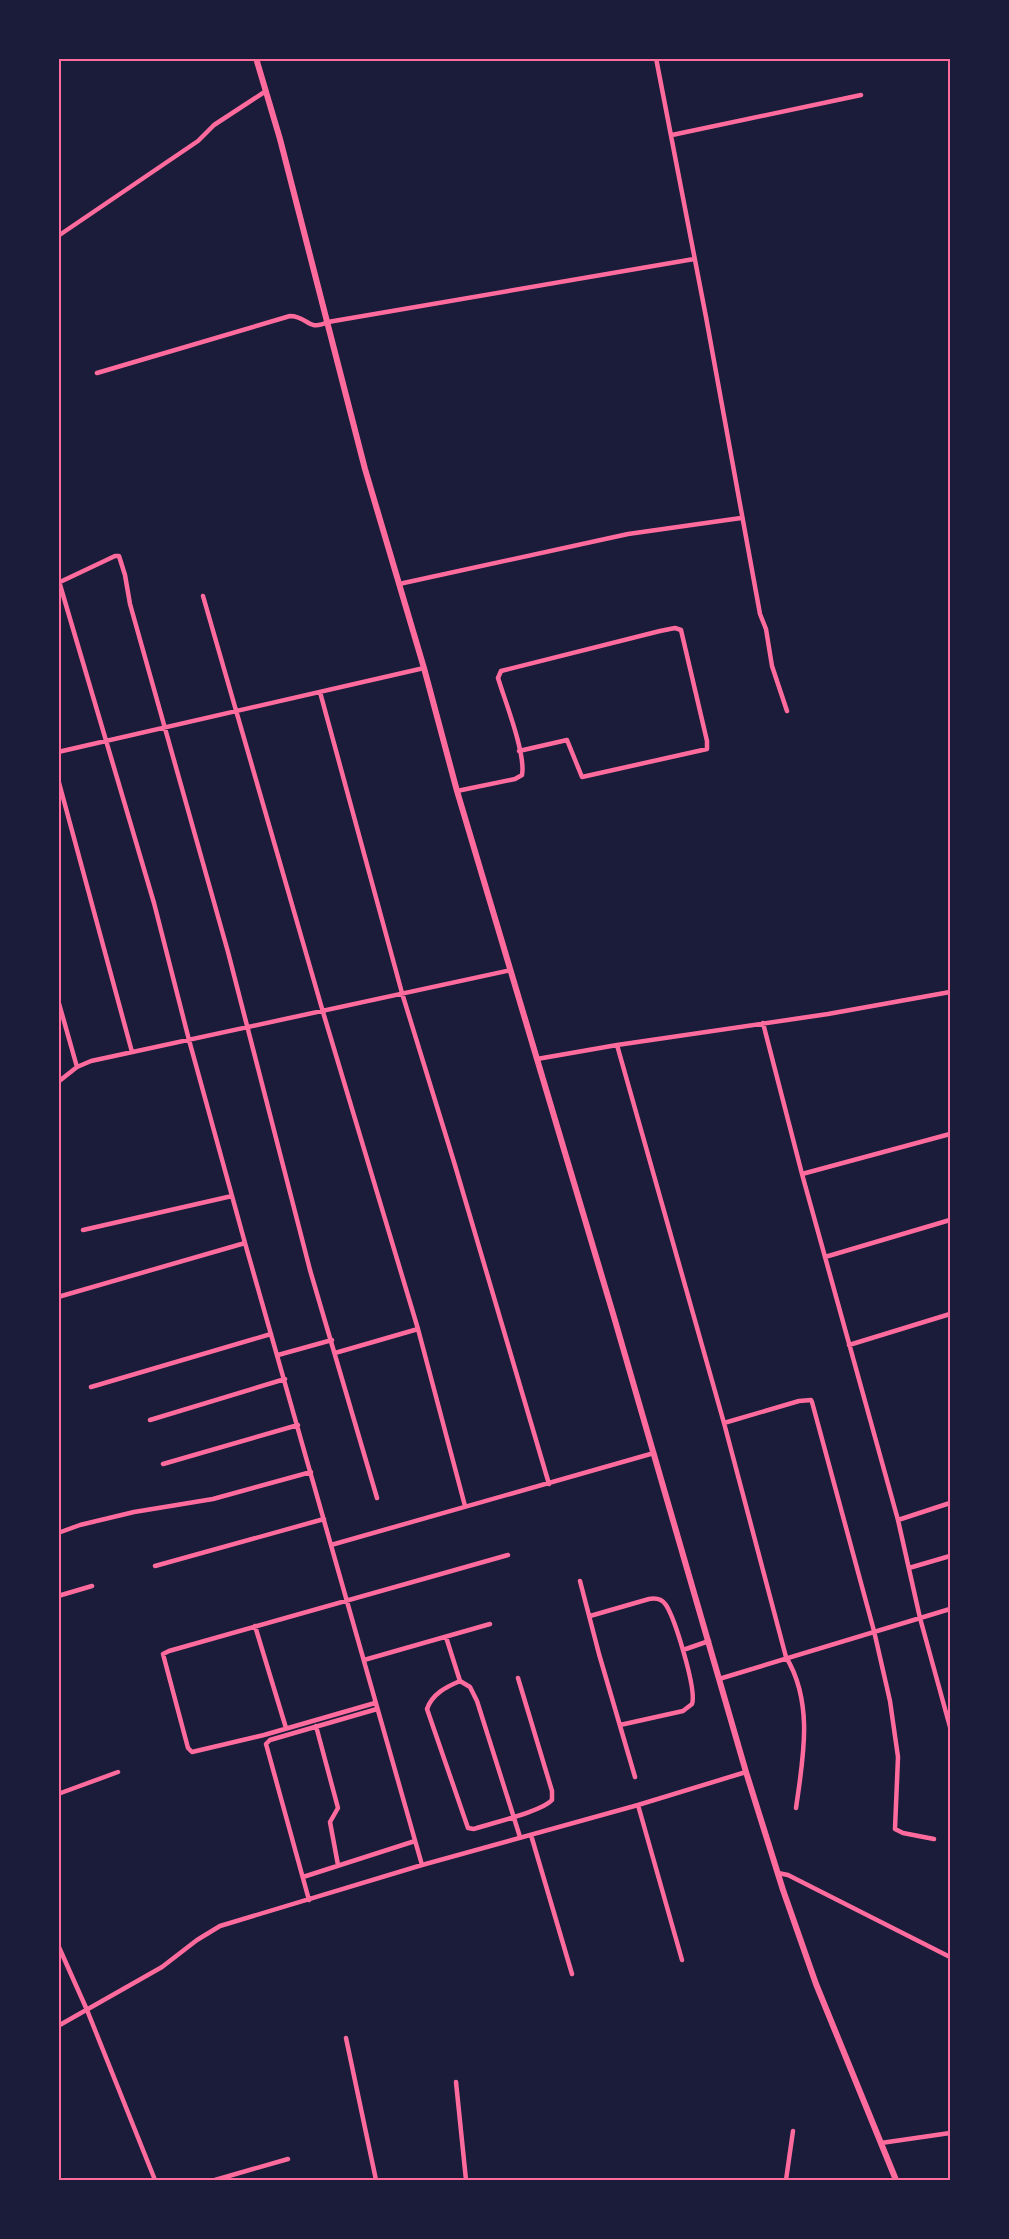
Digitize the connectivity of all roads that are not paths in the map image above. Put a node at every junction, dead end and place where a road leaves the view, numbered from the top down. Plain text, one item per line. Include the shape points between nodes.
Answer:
1 (256, 58) edge
2 (656, 58) edge
3 (266, 92) junction
4 (861, 95) dead end
5 (672, 135) junction
6 (58, 236) edge
7 (694, 260) junction
8 (328, 322) junction
9 (97, 373) dead end
10 (741, 518) junction
11 (59, 580) edge
12 (399, 584) junction
13 (202, 596) dead end
14 (424, 668) junction
15 (320, 692) junction
16 (237, 711) junction
17 (787, 711) dead end
18 (165, 728) junction
19 (106, 740) junction
20 (519, 751) junction
21 (58, 752) edge
22 (58, 779) edge
23 (457, 791) junction
24 (511, 970) junction
25 (951, 992) edge
26 (402, 993) junction
27 (58, 1000) edge
28 (323, 1012) junction
29 (763, 1023) junction
30 (248, 1028) junction
31 (189, 1040) junction
32 (617, 1045) junction
33 (132, 1052) junction
34 (537, 1059) junction
35 (77, 1067) junction
36 (58, 1082) edge
37 (951, 1134) edge
38 (802, 1174) junction
39 (232, 1196) junction
40 (951, 1220) edge
41 (83, 1230) dead end
42 (245, 1243) junction
43 (825, 1257) junction
44 (58, 1297) edge
45 (951, 1314) edge
46 (418, 1329) junction
47 (271, 1334) junction
48 (332, 1340) junction
49 (849, 1345) junction
50 (335, 1353) junction
51 (278, 1355) junction
52 (285, 1379) junction
53 (91, 1387) dead end
54 (150, 1420) dead end
55 (724, 1423) junction
56 (298, 1425) junction
57 (654, 1453) junction
58 (163, 1464) dead end
59 (311, 1472) junction
60 (549, 1484) junction
61 (377, 1498) dead end
62 (951, 1503) edge
63 (465, 1506) junction
64 (324, 1519) junction
65 (898, 1520) junction
66 (58, 1533) edge
67 (331, 1545) junction
68 (508, 1555) dead end
69 (951, 1556) edge
70 (156, 1566) dead end
71 (909, 1568) junction
72 (580, 1581) dead end
73 (92, 1586) dead end
74 (58, 1596) edge
75 (347, 1602) junction
76 (951, 1610) edge
77 (590, 1616) junction
78 (920, 1618) junction
79 (490, 1624) dead end
80 (255, 1626) junction
81 (874, 1631) junction
82 (446, 1637) junction
83 (708, 1641) junction
84 (683, 1650) junction
85 (786, 1657) junction
86 (364, 1660) junction
87 (518, 1678) dead end
88 (719, 1679) junction
89 (460, 1681) junction
90 (375, 1703) junction
91 (377, 1709) junction
92 (620, 1725) junction
93 (316, 1726) junction
94 (951, 1727) edge
95 (286, 1728) junction
96 (118, 1772) dead end
97 (746, 1772) junction
98 (635, 1777) dead end
99 (58, 1794) edge
100 (638, 1805) junction
101 (796, 1808) dead end
102 (514, 1816) junction
103 (531, 1835) junction
104 (520, 1837) junction
105 (934, 1839) dead end
106 (415, 1841) junction
107 (338, 1865) junction
108 (422, 1865) junction
109 (777, 1873) junction
110 (304, 1879) junction
111 (309, 1898) junction
112 (58, 1945) edge
113 (951, 1957) edge
114 (682, 1960) dead end
115 (572, 1974) dead end
116 (87, 2010) junction
117 (58, 2026) edge
118 (346, 2038) dead end
119 (456, 2082) dead end
120 (793, 2131) dead end
121 (951, 2133) edge
122 (881, 2143) junction
123 (288, 2159) dead end
124 (155, 2181) edge
125 (215, 2181) edge
126 (376, 2181) edge
127 (466, 2181) edge
128 (786, 2181) edge
129 (896, 2181) edge

1 - 3 street
2 - 5 street
3 - 6 street
3 - 8 street
4 - 5 street
5 - 7 street
7 - 8 street
7 - 10 street
8 - 9 street via 312,326 290,316
8 - 12 street
10 - 12 street via 628,534
10 - 17 street via 772,666
11 - 18 street via 119,556
11 - 19 street
12 - 14 street
13 - 16 street
14 - 15 street
14 - 23 street
15 - 16 street
15 - 26 street
16 - 18 street
16 - 28 street
18 - 19 street
18 - 30 street
19 - 21 street
19 - 31 street
20 - 20 street via 498,678 501,671 660,631 681,630 707,749 582,777 567,740
20 - 23 street via 521,776
22 - 33 street
23 - 24 street
24 - 26 street
24 - 34 street
25 - 29 street
26 - 28 street
26 - 60 street
27 - 35 street
28 - 30 street
28 - 46 street
29 - 32 street
29 - 38 street
30 - 31 street
30 - 48 street via 289,1194
31 - 33 street
31 - 39 street
32 - 34 street
32 - 55 street
33 - 35 street
34 - 57 street
35 - 36 street
37 - 38 street
38 - 43 street
39 - 41 street
39 - 42 street
40 - 43 street
42 - 44 street
42 - 47 street
43 - 49 street
45 - 49 street
46 - 50 street
46 - 63 street
47 - 51 street
47 - 53 street
48 - 50 street
48 - 51 street
49 - 65 street
50 - 61 street
51 - 52 street
52 - 54 street
52 - 56 street
55 - 81 street via 811,1400
55 - 85 street
56 - 58 street
56 - 59 street
57 - 60 street
57 - 83 street
59 - 64 street
59 - 66 street via 213,1499 134,1512
60 - 63 street
62 - 65 street
63 - 67 street
64 - 67 street
64 - 70 street
65 - 71 street
67 - 75 street
68 - 75 street
69 - 71 street
71 - 78 street
72 - 77 street
73 - 74 street
75 - 80 street
75 - 86 street
76 - 78 street
77 - 84 street via 649,1599 659,1600 666,1605
77 - 92 street
78 - 81 street
78 - 94 street
79 - 82 street
80 - 95 street
80 - 95 street via 164,1653 189,1748 195,1752
81 - 85 street
81 - 105 street via 898,1757 895,1828
82 - 86 street
82 - 89 street
83 - 84 street
83 - 88 street
84 - 92 street via 692,1704 683,1711
85 - 88 street
85 - 101 street via 797,1680 805,1732
86 - 90 street
87 - 102 street via 552,1797 547,1805
88 - 97 street
89 - 102 street via 470,1688 477,1701
89 - 102 street via 436,1694 427,1709 465,1823 471,1829
90 - 91 street
90 - 95 street
91 - 93 street
91 - 106 street
92 - 98 street
93 - 107 street via 338,1808 330,1822
93 - 110 street via 266,1744
96 - 99 street
97 - 100 street
97 - 109 street
100 - 103 street
100 - 114 street
102 - 104 street
103 - 104 street
103 - 115 street
104 - 108 street
106 - 107 street
106 - 108 street
107 - 110 street
108 - 111 street
109 - 113 street
109 - 122 street via 816,1984
110 - 111 street
111 - 116 street via 210,1930 162,1967
112 - 116 street
116 - 117 street
116 - 124 street
118 - 126 street
119 - 127 street
120 - 128 street
121 - 122 street
122 - 129 street
123 - 125 street

